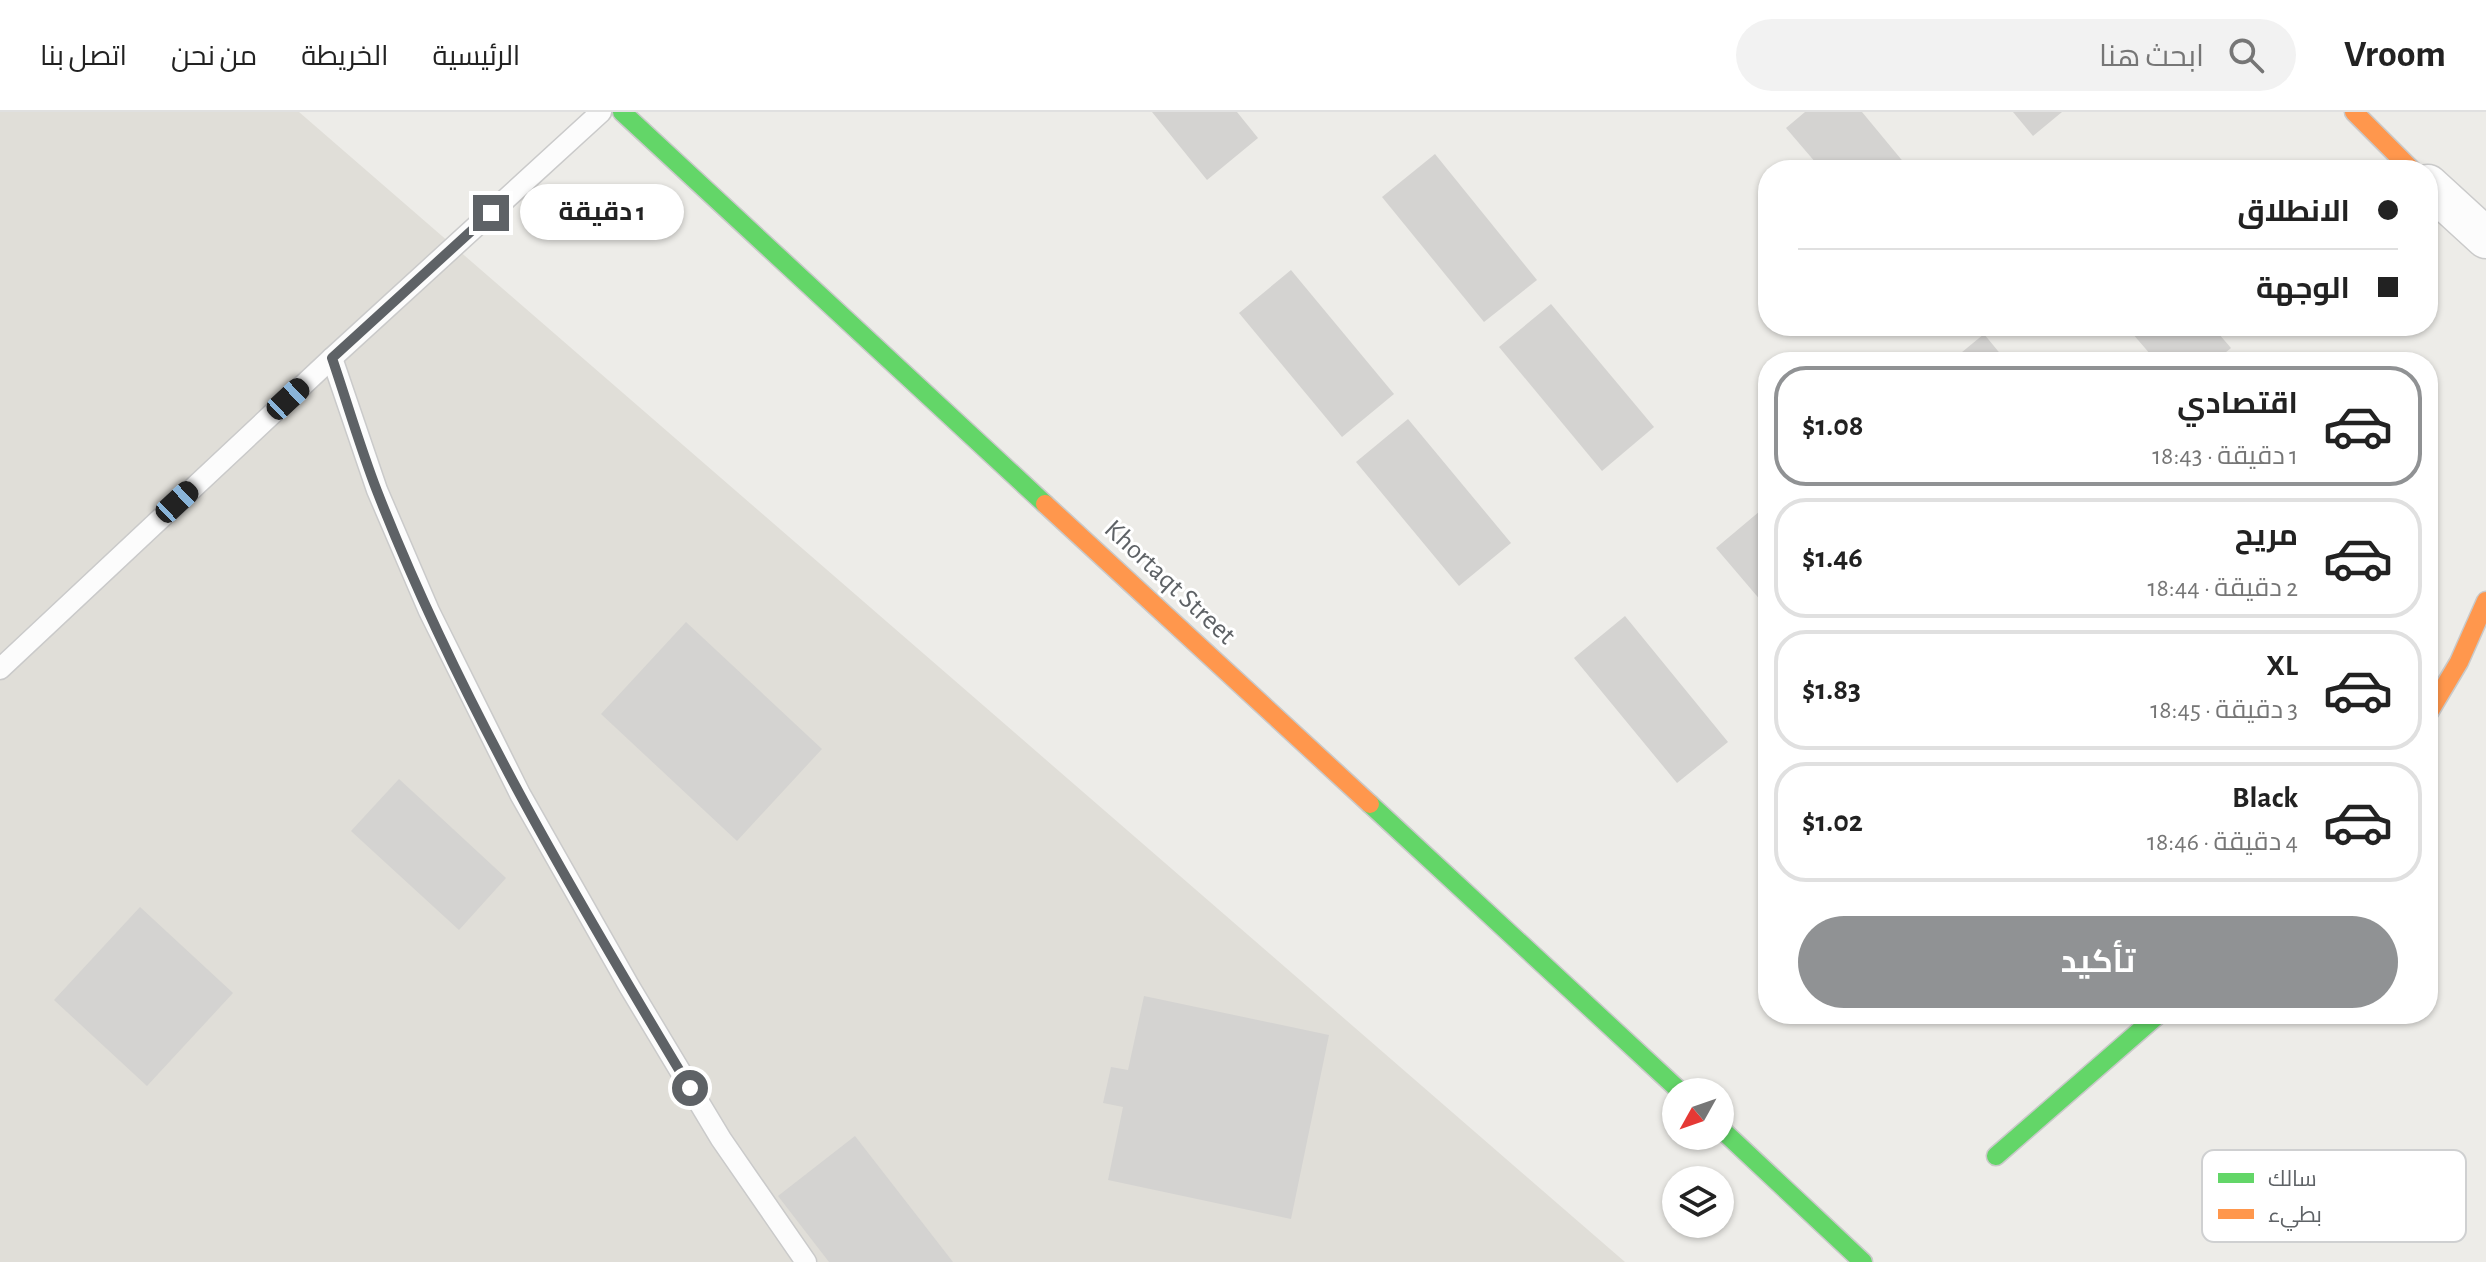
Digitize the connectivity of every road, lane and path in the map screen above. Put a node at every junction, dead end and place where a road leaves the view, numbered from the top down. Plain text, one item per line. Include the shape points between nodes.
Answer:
1 (601, 112) edge
2 (622, 112) edge
3 (2354, 112) edge
4 (2402, 160) edge
5 (2438, 194) edge
6 (2486, 238) edge
7 (332, 358) junction
8 (2486, 601) edge
9 (0, 669) edge
10 (2438, 697) edge
11 (2148, 1024) edge
12 (1666, 1078) edge
13 (1734, 1141) edge
14 (1996, 1156) dead end
15 (806, 1262) edge
16 (1863, 1262) edge

1 - 7 lane
2 - 12 street, Khortaqt Street
3 - 4 street
5 - 6 street
7 - 9 lane
7 - 15 lane via 377,490 417,584 520,794 721,1139
8 - 10 street
11 - 14 street
13 - 16 street

